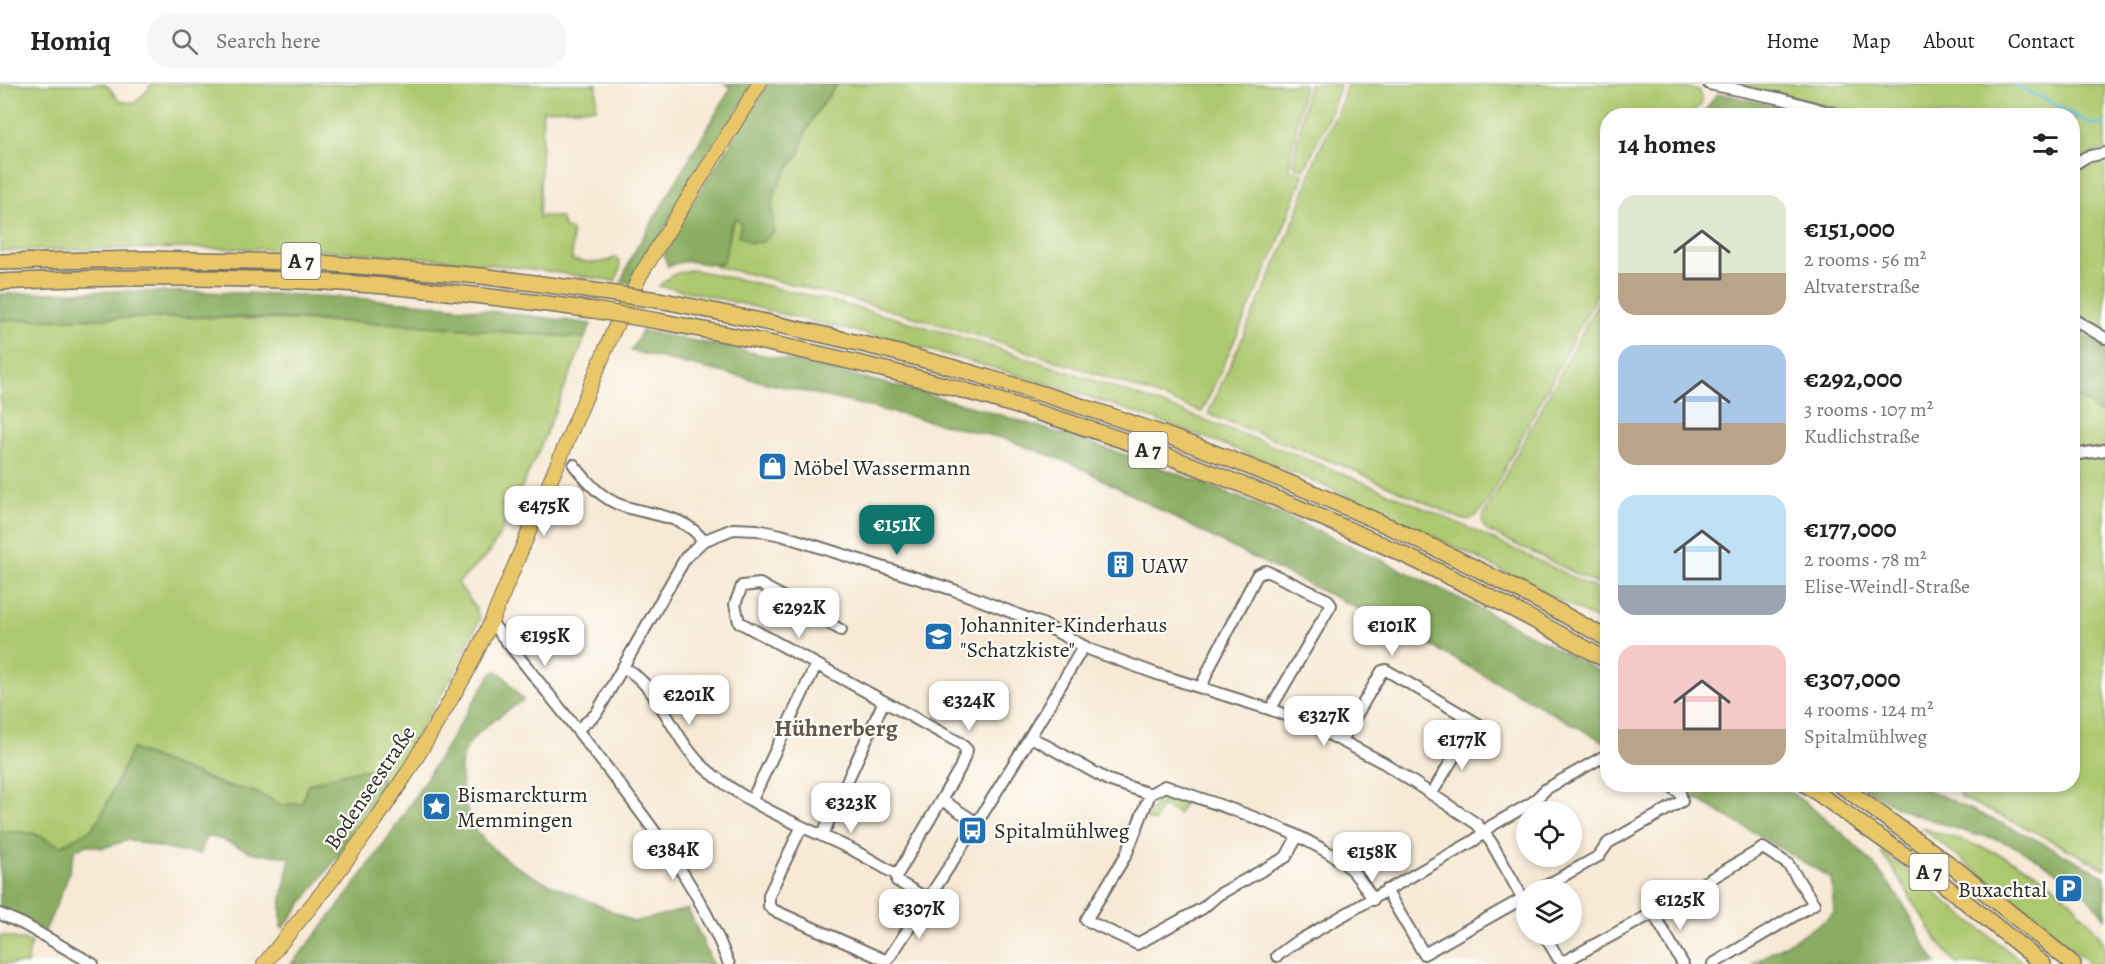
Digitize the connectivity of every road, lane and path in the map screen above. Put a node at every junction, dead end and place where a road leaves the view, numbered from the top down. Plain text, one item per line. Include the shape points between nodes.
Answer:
1 (759, 84) edge
2 (1709, 84) edge
3 (1814, 108) edge
4 (2105, 153) edge
5 (2080, 161) edge
6 (0, 262) edge
7 (0, 282) edge
8 (2080, 323) edge
9 (2105, 338) edge
10 (2105, 450) edge
11 (2080, 454) edge
12 (574, 465) dead end
13 (703, 541) junction
14 (491, 622) junction
15 (841, 630) dead end
16 (1600, 635) edge
17 (1083, 647) junction
18 (1600, 657) edge
19 (816, 665) junction
20 (622, 668) junction
21 (1201, 687) junction
22 (884, 701) junction
23 (1272, 710) junction
24 (1474, 722) junction
25 (1485, 728) dead end
26 (577, 730) junction
27 (1031, 737) junction
28 (1342, 740) junction
29 (1600, 759) edge
30 (1679, 792) edge
31 (1816, 792) edge
32 (1850, 792) edge
33 (1432, 793) junction
34 (1150, 794) junction
35 (752, 800) junction
36 (942, 800) junction
37 (977, 824) junction
38 (801, 828) junction
39 (1485, 832) junction
40 (822, 836) junction
41 (1297, 837) junction
42 (897, 874) junction
43 (1558, 879) edge
44 (1516, 883) edge
45 (1386, 890) junction
46 (928, 899) junction
47 (1373, 900) junction
48 (1516, 905) edge
49 (1653, 913) junction
50 (0, 914) edge
51 (1550, 945) edge
52 (1277, 956) dead end
53 (886, 963) edge
54 (93, 964) edge
55 (264, 964) edge
56 (729, 964) edge
57 (1683, 964) edge
58 (1713, 964) edge
59 (2043, 964) edge
60 (2073, 964) edge

1 - 14 main road, Bodenseestraße via 641,274
2 - 3 street
4 - 5 street
6 - 16 highway, A 7, bridge via 308,262 481,276 664,302 892,351 1115,417 1221,455 1483,571
7 - 18 highway, A 7, bridge via 152,278 293,281 478,295 658,321 879,368 1112,437 1230,481 1325,520 1486,596
8 - 9 street
10 - 11 street
12 - 13 street via 603,496 682,524
13 - 17 street via 733,529 781,535 954,590 1042,624
13 - 20 street via 686,556
14 - 26 street
14 - 55 main road, Bodenseestraße via 466,674 376,820
15 - 19 street via 760,584 742,586 735,604 739,622
17 - 21 street
17 - 27 street
19 - 22 street
19 - 35 street
20 - 26 street via 596,714
20 - 35 street via 641,680 695,759
21 - 23 street
21 - 23 street via 1257,575 1266,571 1328,600 1331,605
22 - 36 street via 967,750
22 - 40 street
23 - 28 street
24 - 25 street
24 - 28 street via 1386,670
24 - 33 street
26 - 56 street via 686,875 706,909
27 - 34 street via 1108,780
27 - 37 street
28 - 33 street
29 - 39 street via 1546,789 1533,802
30 - 43 street via 1682,801 1608,843 1599,856
31 - 59 highway, A 7 via 1927,871
32 - 60 highway, A 7 via 1955,868
33 - 39 street
34 - 41 street via 1166,786
34 - 41 street via 1126,855 1086,920 1137,944 1286,857
35 - 38 street
36 - 37 street
36 - 42 street
37 - 46 street
38 - 40 street
38 - 53 street via 769,895 770,906
39 - 44 street
39 - 45 street
40 - 42 street
41 - 47 street via 1339,859 1364,884
42 - 46 street via 897,881
45 - 47 street
45 - 48 street via 1424,954
46 - 53 street
47 - 52 street
49 - 51 street via 1568,960 1558,958
49 - 57 street
49 - 58 street via 1763,848 1788,864 1814,904
50 - 54 street

